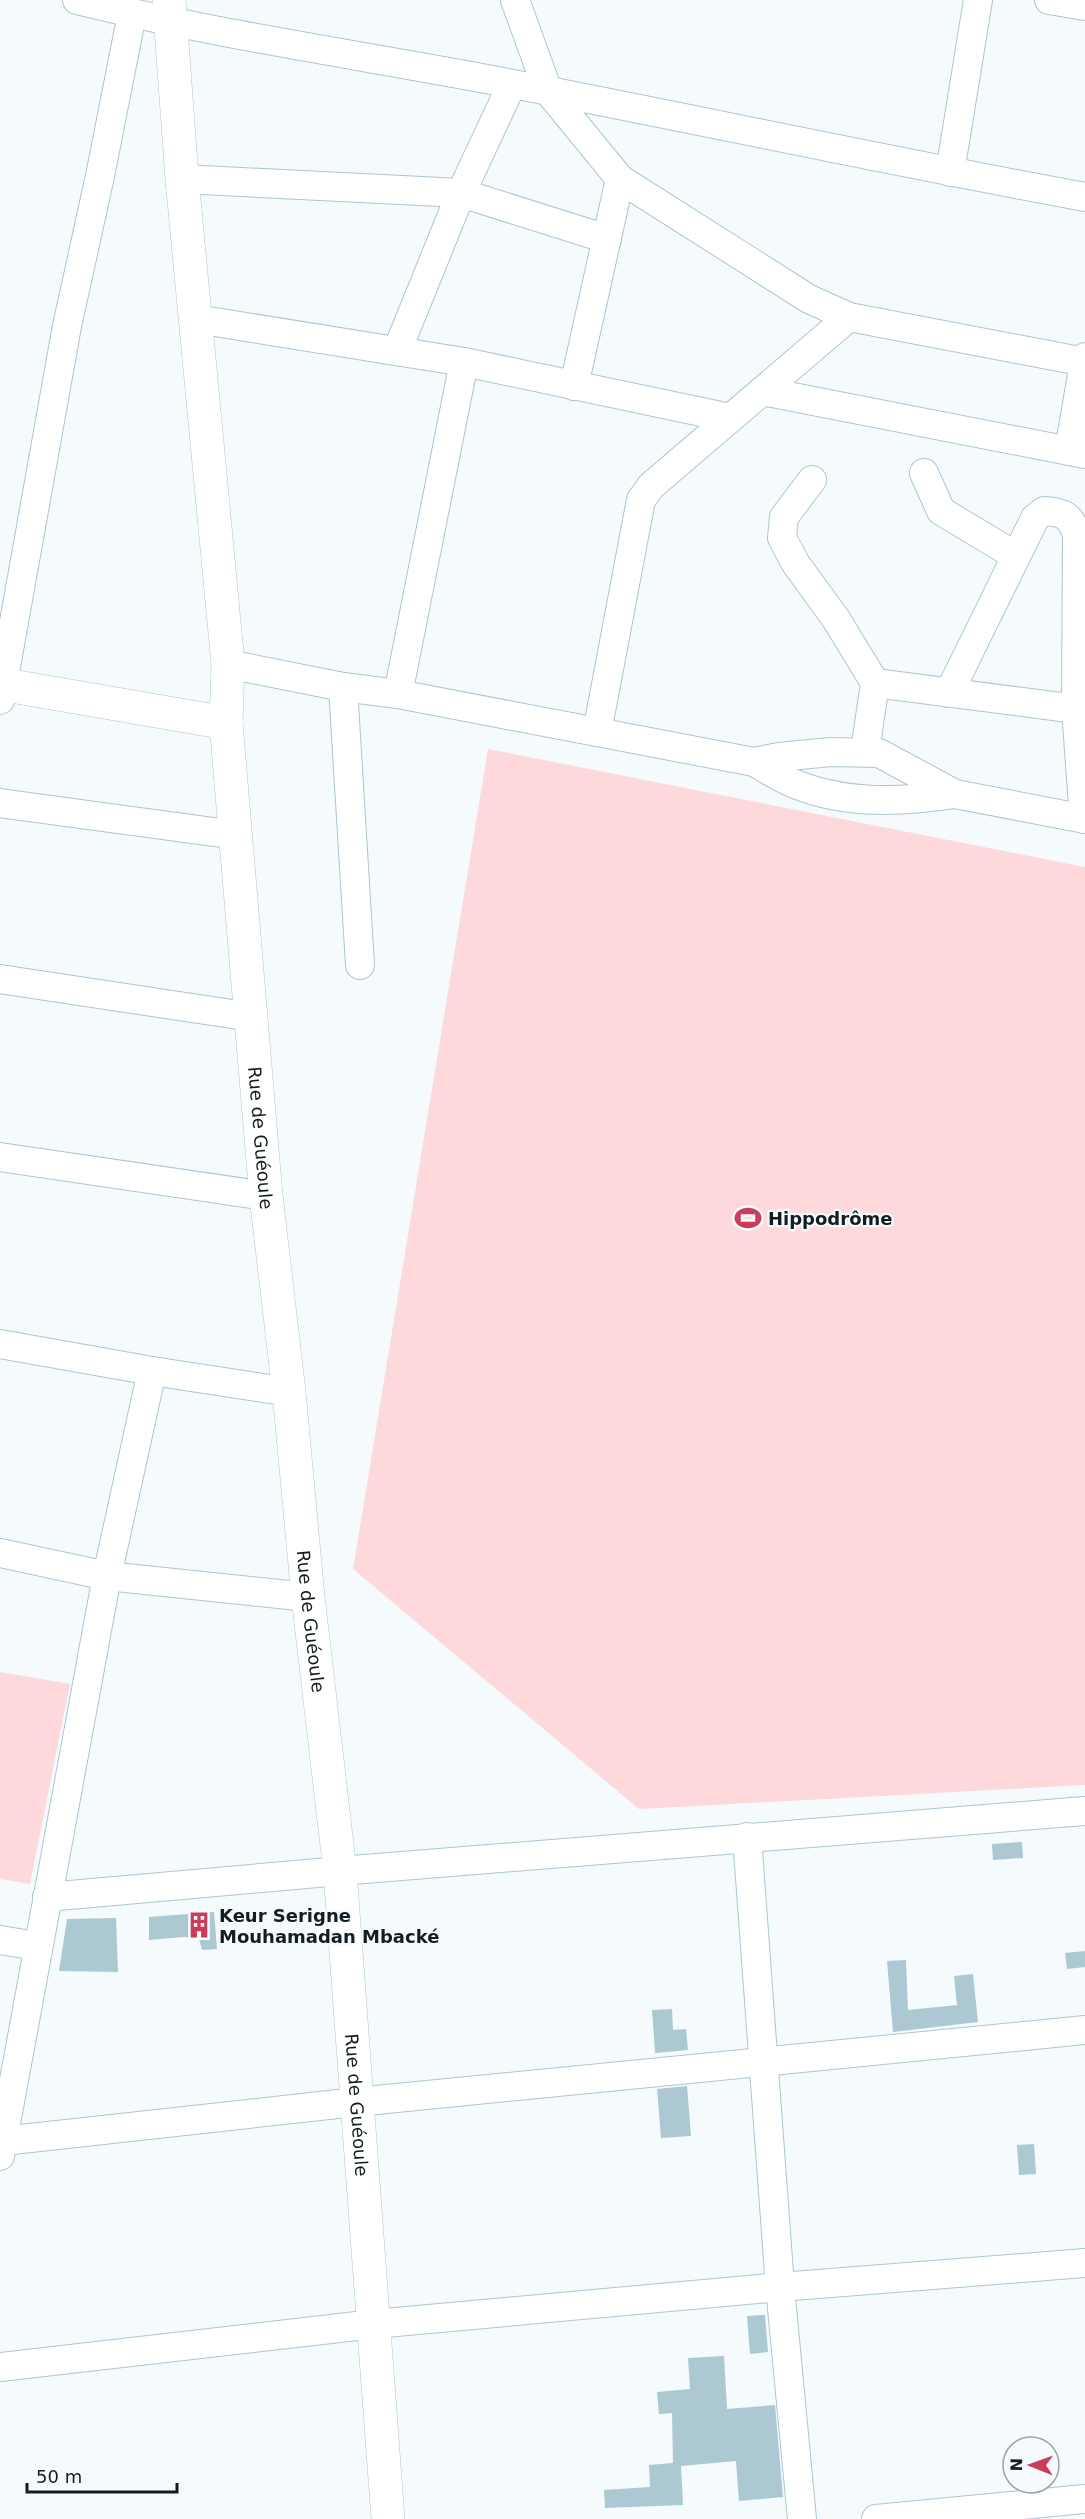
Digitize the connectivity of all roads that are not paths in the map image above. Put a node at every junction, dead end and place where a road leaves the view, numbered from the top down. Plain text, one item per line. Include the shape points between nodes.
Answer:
1 (77, 0) edge
2 (515, 0) edge
3 (978, 0) edge
4 (1050, 0) edge
5 (1085, 6) edge
6 (170, 11) edge
7 (132, 14) junction
8 (512, 84) junction
9 (548, 91) junction
10 (950, 172) junction
11 (182, 179) junction
12 (621, 179) junction
13 (461, 193) junction
14 (1085, 197) edge
15 (607, 239) junction
16 (849, 317) junction
17 (196, 319) junction
18 (397, 351) junction
19 (1085, 360) edge
20 (464, 362) junction
21 (574, 386) junction
22 (762, 391) junction
23 (730, 418) junction
24 (1077, 452) edge
25 (924, 473) dead end
26 (812, 480) dead end
27 (1016, 556) junction
28 (228, 664) junction
29 (875, 683) junction
30 (343, 687) junction
31 (1, 690) edge
32 (949, 693) junction
33 (398, 694) junction
34 (1076, 709) junction
35 (226, 723) junction
36 (597, 732) junction
37 (865, 751) junction
38 (754, 762) junction
39 (955, 794) junction
40 (0, 803) edge
41 (1085, 819) edge
42 (236, 835) junction
43 (360, 965) dead end
44 (0, 979) edge
45 (252, 1017) junction
46 (0, 1157) edge
47 (266, 1196) junction
48 (0, 1344) edge
49 (152, 1371) junction
50 (289, 1392) junction
51 (0, 1553) edge
52 (107, 1576) junction
53 (308, 1597) junction
54 (1085, 1811) edge
55 (747, 1837) junction
56 (340, 1870) junction
57 (47, 1897) junction
58 (0, 1940) edge
59 (37, 1946) junction
60 (1085, 2030) edge
61 (763, 2061) junction
62 (356, 2102) junction
63 (2, 2149) edge
64 (1085, 2263) edge
65 (780, 2287) junction
66 (374, 2324) junction
67 (0, 2367) edge
68 (1085, 2499) edge
69 (388, 2519) edge
70 (802, 2519) edge
71 (876, 2519) edge

1 - 7 street
2 - 9 street
3 - 10 street
4 - 5 street
6 - 7 street
6 - 8 street
6 - 11 main road, Rue de Guéoule
7 - 31 street via 67,326
8 - 9 street
8 - 13 street
9 - 10 street
9 - 12 street
10 - 14 street
11 - 13 street
11 - 17 main road, Rue de Guéoule
12 - 15 street
12 - 16 street via 809,299
13 - 15 street
13 - 18 street
15 - 21 street
16 - 19 street
16 - 22 street
17 - 18 street
17 - 28 main road, Rue de Guéoule
18 - 20 street
19 - 24 street
20 - 21 street
20 - 33 street
21 - 23 street
22 - 23 street
22 - 24 street
23 - 36 street via 651,486 642,500
25 - 27 street via 941,511
26 - 29 street via 784,517 783,538
27 - 32 street
27 - 34 street via 1035,518 1044,511 1059,512 1072,521 1077,535
28 - 30 street
28 - 35 main road, Rue de Guéoule
29 - 32 street
29 - 37 street
30 - 33 street
30 - 43 street
31 - 35 main road
32 - 34 street
33 - 36 street
34 - 41 street
35 - 42 main road, Rue de Guéoule
36 - 38 street
37 - 38 street via 813,753
37 - 39 street via 879,753
38 - 39 street via 793,784 843,798 896,801
39 - 41 street
40 - 42 street
42 - 45 main road, Rue de Guéoule
44 - 45 street
45 - 47 main road, Rue de Guéoule
46 - 47 street
47 - 50 main road, Rue de Guéoule
48 - 49 street
49 - 50 street
49 - 52 street
50 - 53 main road, Rue de Guéoule
51 - 52 street
52 - 53 street
52 - 57 street
53 - 56 main road, Rue de Guéoule
54 - 55 street
55 - 56 street
55 - 61 street
56 - 57 street
56 - 62 main road, Rue de Guéoule
57 - 59 street
58 - 59 street
59 - 63 street
60 - 61 street
61 - 62 street
61 - 65 street
62 - 63 street
62 - 66 main road, Rue de Guéoule
64 - 65 street
65 - 66 street
65 - 70 street
66 - 67 street
66 - 69 main road, Rue de Guéoule
68 - 71 street

